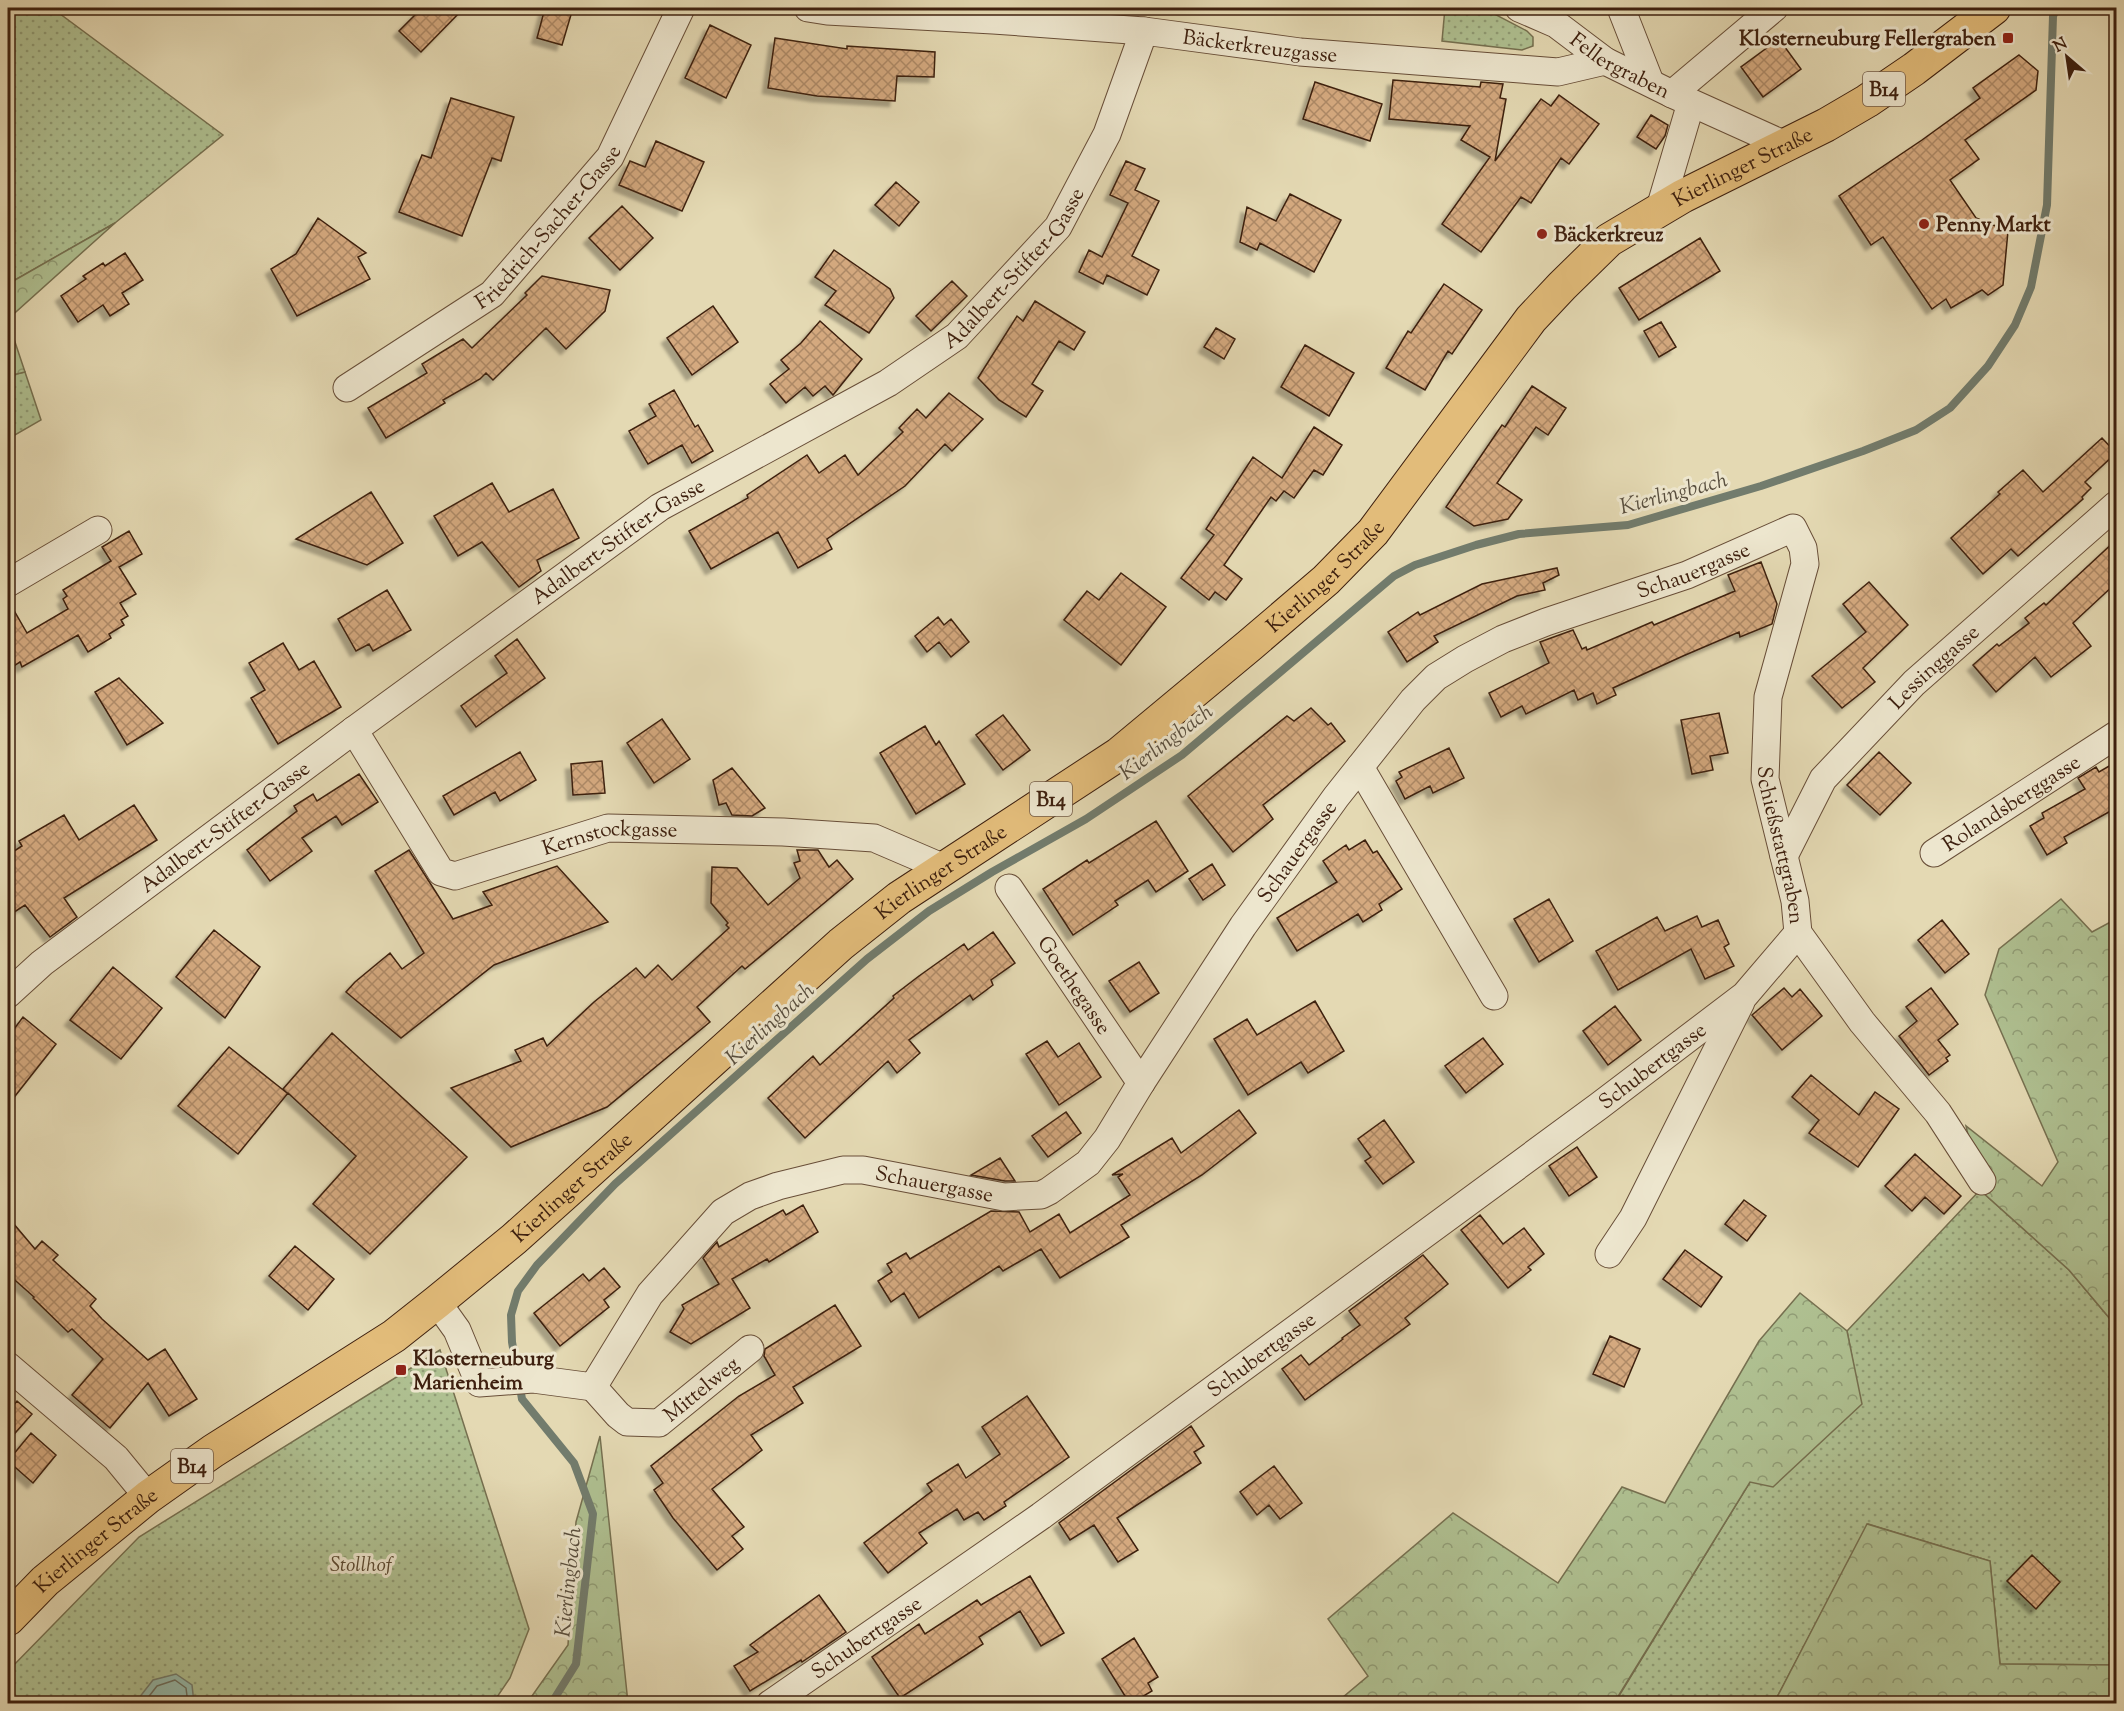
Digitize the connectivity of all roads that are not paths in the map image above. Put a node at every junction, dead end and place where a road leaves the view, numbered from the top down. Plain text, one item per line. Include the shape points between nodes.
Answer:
1 (681, 8) edge
2 (808, 8) edge
3 (1519, 8) edge
4 (1621, 8) edge
5 (1774, 8) edge
6 (1994, 8) edge
7 (1144, 31) junction
8 (1605, 61) junction
9 (1671, 93) junction
10 (1785, 145) junction
11 (1660, 208) junction
12 (348, 388) dead end
13 (2116, 505) edge
14 (1793, 528) joint
15 (98, 530) dead end
16 (8, 583) edge
17 (354, 730) junction
18 (2116, 735) edge
19 (1360, 767) junction
20 (1935, 853) dead end
21 (1784, 856) junction
22 (944, 868) junction
23 (1009, 888) dead end
24 (1798, 933) junction
25 (8, 994) edge
26 (1494, 996) dead end
27 (1745, 996) junction
28 (1141, 1083) junction
29 (1982, 1181) dead end
30 (1609, 1254) dead end
31 (437, 1302) junction
32 (750, 1349) dead end
33 (8, 1366) edge
34 (593, 1386) junction
35 (148, 1497) junction
36 (8, 1619) edge
37 (770, 1704) edge

1 - 12 street, Friedrich-Sacher-Gasse via 610,157 500,285
2 - 7 street, Bäckerkreuzgasse
3 - 8 street, Fellergraben via 1556,24
4 - 9 street
5 - 9 street
6 - 10 main road, Kierlinger Straße / B14 via 1867,101
7 - 8 street, Bäckerkreuzgasse via 1300,52 1558,72
7 - 17 street, Adalbert-Stifter-Gasse via 1107,134 1058,227 957,336 888,383 660,507
8 - 9 street, Fellergraben
9 - 10 street, Fellergraben
9 - 11 street, Fellergraben
10 - 11 main road, Kierlinger Straße / B14
11 - 22 main road, Kierlinger Straße / B14 via 1609,240 1531,319 1373,532 1326,579 1119,754
13 - 21 street, Lessinggasse via 1914,683 1822,779
14 - 19 street, Schauergasse via 1687,575 1546,622 1465,658 1436,677 1413,700
14 - 21 street, Schießstattgraben via 1803,548 1805,564 1768,697 1765,779
15 - 16 street
17 - 22 street, Kernstockgasse via 441,872 455,876 608,828 874,838
17 - 25 street, Adalbert-Stifter-Gasse via 42,963
18 - 20 street, Rolandsberggasse
19 - 26 street
19 - 28 street, Schauergasse via 1243,926
21 - 24 street, Schießstattgraben via 1796,901
22 - 31 main road, Kierlinger Straße / B14 via 841,944 563,1196
23 - 28 street, Goethegasse
24 - 27 street, Schubertgasse
24 - 29 street, Schießstattgraben via 1862,1022 1938,1113
27 - 30 street, Schubertgasse via 1633,1218
27 - 37 street, Schubertgasse via 1041,1516
28 - 34 street, Schauergasse via 1088,1163 1041,1195 1004,1197 862,1170 843,1170 778,1186 735,1203 650,1294
31 - 34 street via 457,1330 479,1383 533,1379
31 - 35 main road, Kierlinger Straße / B14 via 394,1336
32 - 34 street, Mittelweg via 659,1423 627,1422
33 - 35 street via 116,1458
35 - 36 main road, Kierlinger Straße / B14 via 54,1573

